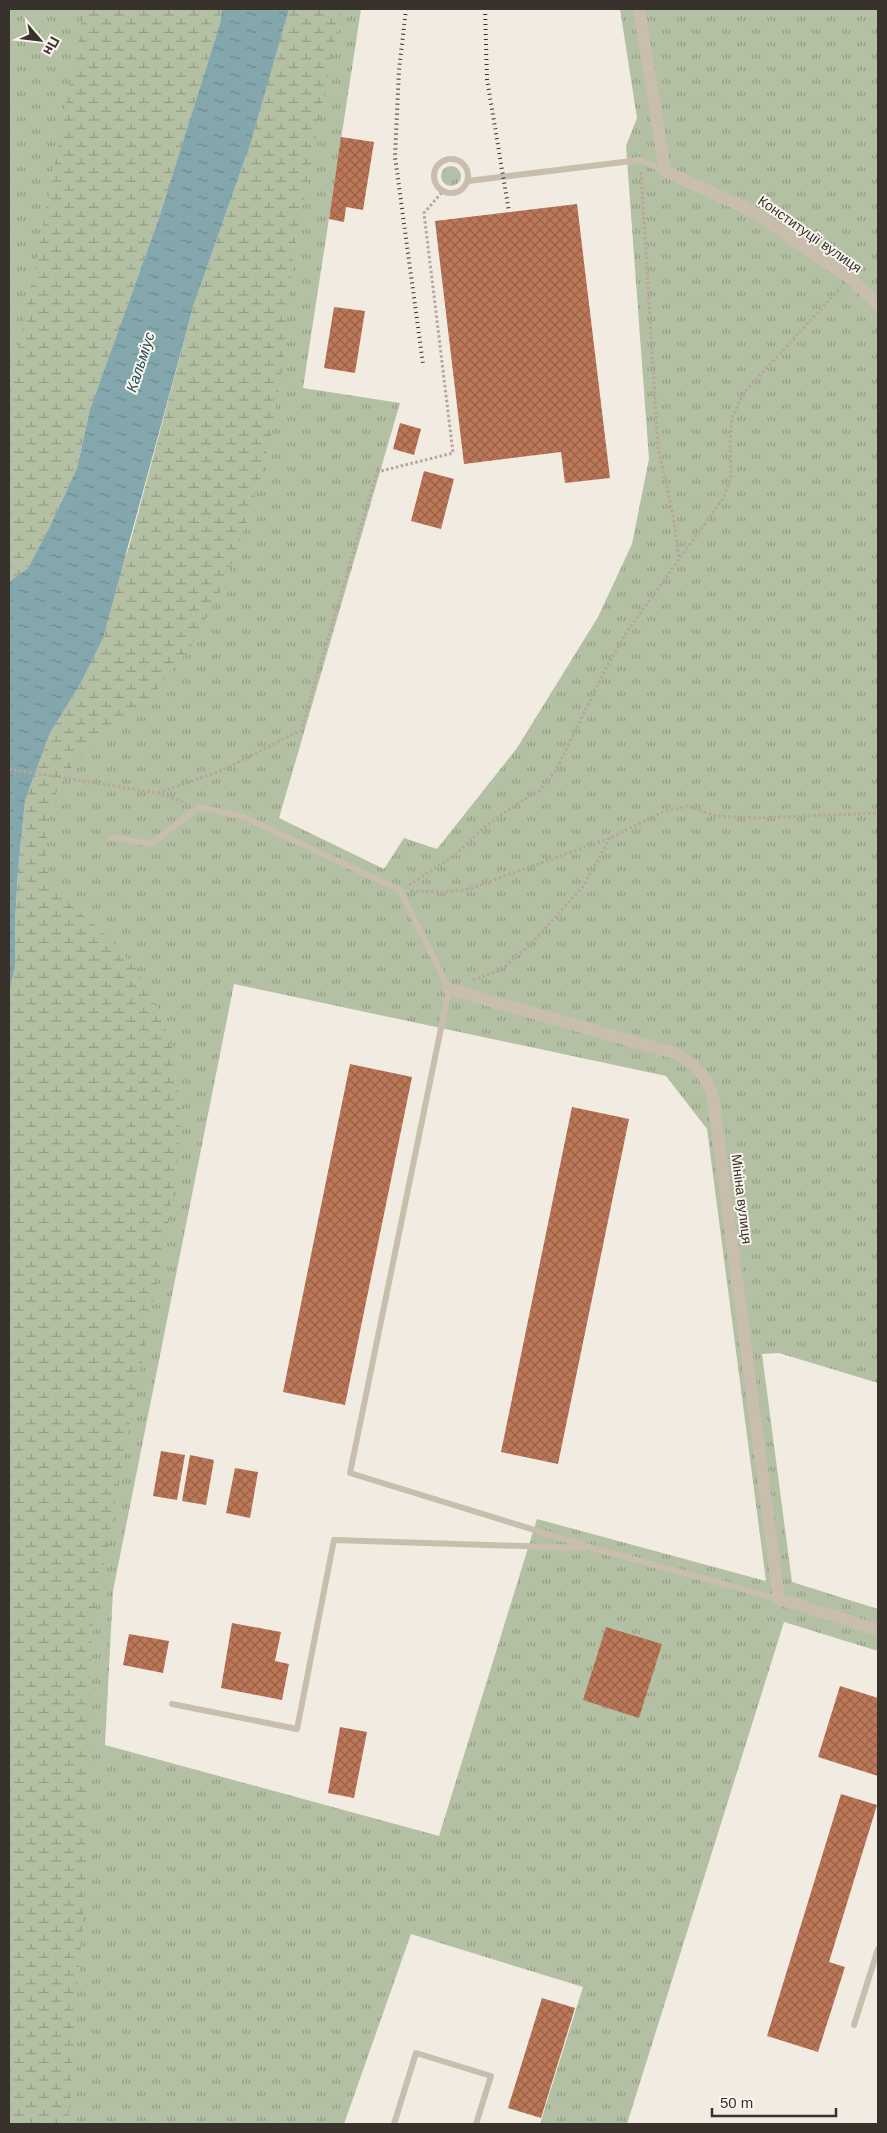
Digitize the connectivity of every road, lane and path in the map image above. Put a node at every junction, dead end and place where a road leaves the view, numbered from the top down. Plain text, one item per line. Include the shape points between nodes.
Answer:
1 (639, 9) edge
2 (640, 160) junction
3 (665, 171) junction
4 (468, 181) junction
5 (443, 191) junction
6 (850, 278) junction
7 (878, 306) edge
8 (679, 559) junction
9 (9, 769) edge
10 (158, 793) junction
11 (199, 807) junction
12 (878, 813) edge
13 (111, 837) dead end
14 (610, 838) junction
15 (400, 890) junction
16 (449, 989) junction
17 (593, 1548) junction
18 (779, 1599) junction
19 (878, 1630) edge
20 (172, 1704) dead end
21 (878, 1949) edge
22 (854, 2026) dead end
23 (394, 2124) edge
24 (476, 2124) edge

1 - 3 street
2 - 3 lane
2 - 4 lane
2 - 8 path via 658,448
3 - 6 street, Конституції вулиця via 752,210
4 - 5 lane via 455,193
4 - 5 lane via 468,169 460,160 442,160 434,176
5 - 10 path via 424,213 453,453 377,472 301,730 223,770
6 - 7 street, Конституції вулиця
6 - 8 path via 743,394 732,418 731,475 724,497
8 - 15 path via 626,633 555,772 540,790 482,829 455,855
9 - 10 path
10 - 11 path
11 - 13 lane via 151,844
11 - 15 lane via 244,817
12 - 14 path via 757,818 716,816 687,806 663,812
14 - 15 path via 466,890
14 - 16 path via 584,885 531,944 501,970
15 - 16 lane
16 - 17 lane via 350,1473
16 - 18 street, Мініна вулиця via 677,1054 694,1064 706,1079 714,1097
17 - 18 lane
17 - 20 lane via 334,1540 297,1728
18 - 19 street
21 - 22 lane
23 - 24 lane via 416,2053 491,2076

